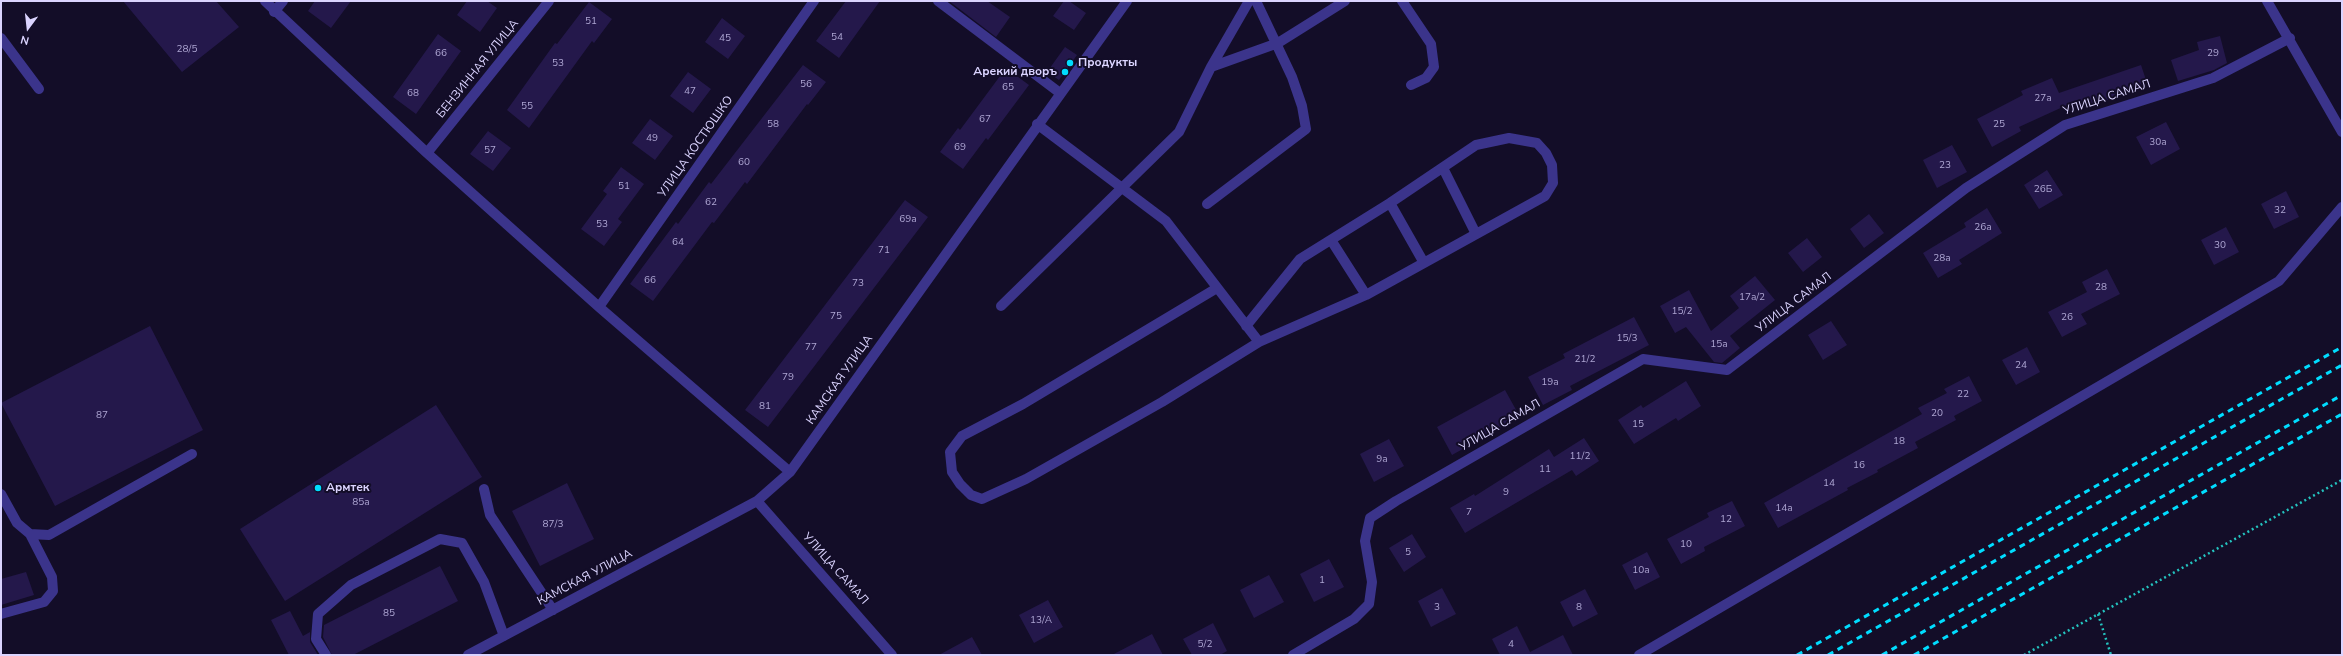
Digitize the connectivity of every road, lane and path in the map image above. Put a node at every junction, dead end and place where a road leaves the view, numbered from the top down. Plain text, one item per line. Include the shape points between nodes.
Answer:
1 (265, 1) edge
2 (284, 1) edge
3 (549, 1) edge
4 (814, 1) edge
5 (938, 1) edge
6 (1127, 1) edge
7 (1249, 1) edge
8 (1256, 1) edge
9 (1345, 1) edge
10 (1402, 1) edge
11 (2267, 1) edge
12 (274, 12) junction
13 (1, 38) edge
14 (2290, 38) junction
15 (1278, 43) junction
16 (1211, 67) junction
17 (1411, 85) dead end
18 (39, 89) dead end
19 (1060, 93) junction
20 (1037, 124) junction
21 (2342, 132) edge
22 (427, 152) junction
23 (1443, 168) junction
24 (1123, 189) junction
25 (1390, 203) junction
26 (1207, 204) dead end
27 (2342, 207) edge
28 (1476, 234) junction
29 (1331, 240) junction
30 (1424, 263) junction
31 (1217, 288) junction
32 (1366, 296) junction
33 (1001, 306) dead end
34 (599, 307) junction
35 (1246, 326) junction
36 (1259, 342) junction
37 (192, 454) dead end
38 (790, 472) junction
39 (2342, 480) edge
40 (484, 489) dead end
41 (1, 494) edge
42 (757, 501) junction
43 (30, 534) junction
44 (553, 610) junction
45 (1, 614) edge
46 (2098, 614) junction
47 (504, 636) junction
48 (326, 655) edge
49 (468, 655) edge
50 (892, 655) edge
51 (1293, 655) edge
52 (1639, 655) edge
53 (2024, 655) edge
54 (2111, 655) edge

1 - 12 street
2 - 12 street
3 - 22 street, БЕНЗИННАЯ УЛИЦА
4 - 34 street, УЛИЦА КОСТЮШКО
5 - 19 street
6 - 19 street, КАМСКАЯ УЛИЦА
7 - 16 street
8 - 15 street
9 - 15 street
10 - 17 street via 1431,44 1434,66 1426,78
11 - 14 street
12 - 22 street
13 - 18 street
14 - 21 street
14 - 51 street, УЛИЦА САМАЛ via 2213,78 2064,125 1966,188 1727,370 1644,359 1396,501 1370,518 1365,540 1372,582 1369,604 1354,619
15 - 16 street
15 - 26 street via 1302,106 1306,129
16 - 24 street via 1179,132
19 - 20 street, КАМСКАЯ УЛИЦА
20 - 24 street
20 - 38 street, КАМСКАЯ УЛИЦА
22 - 34 street
23 - 25 street
23 - 28 street
23 - 28 street via 1476,145 1509,138 1537,143 1552,165 1553,184 1545,196
24 - 31 street via 1166,221
24 - 33 street
25 - 29 street
25 - 30 street
27 - 52 street via 2279,281
28 - 30 street
29 - 32 street
29 - 35 street via 1300,259
30 - 32 street
31 - 35 street
31 - 36 street via 1023,404 962,436 950,452 952,472 960,484 971,496 982,499 1026,479 1162,402
32 - 36 street
34 - 38 street
35 - 36 street
37 - 43 street via 49,535
38 - 42 street, КАМСКАЯ УЛИЦА
39 - 46 path
40 - 44 street via 490,515
41 - 43 street via 17,523
42 - 44 street, КАМСКАЯ УЛИЦА
42 - 50 street, УЛИЦА САМАЛ
43 - 45 street via 52,577 53,591 44,602
44 - 47 street, КАМСКАЯ УЛИЦА
46 - 53 path
46 - 54 path
47 - 48 street via 484,582 462,543 440,539 351,585 318,614 316,640
47 - 49 street, КАМСКАЯ УЛИЦА

